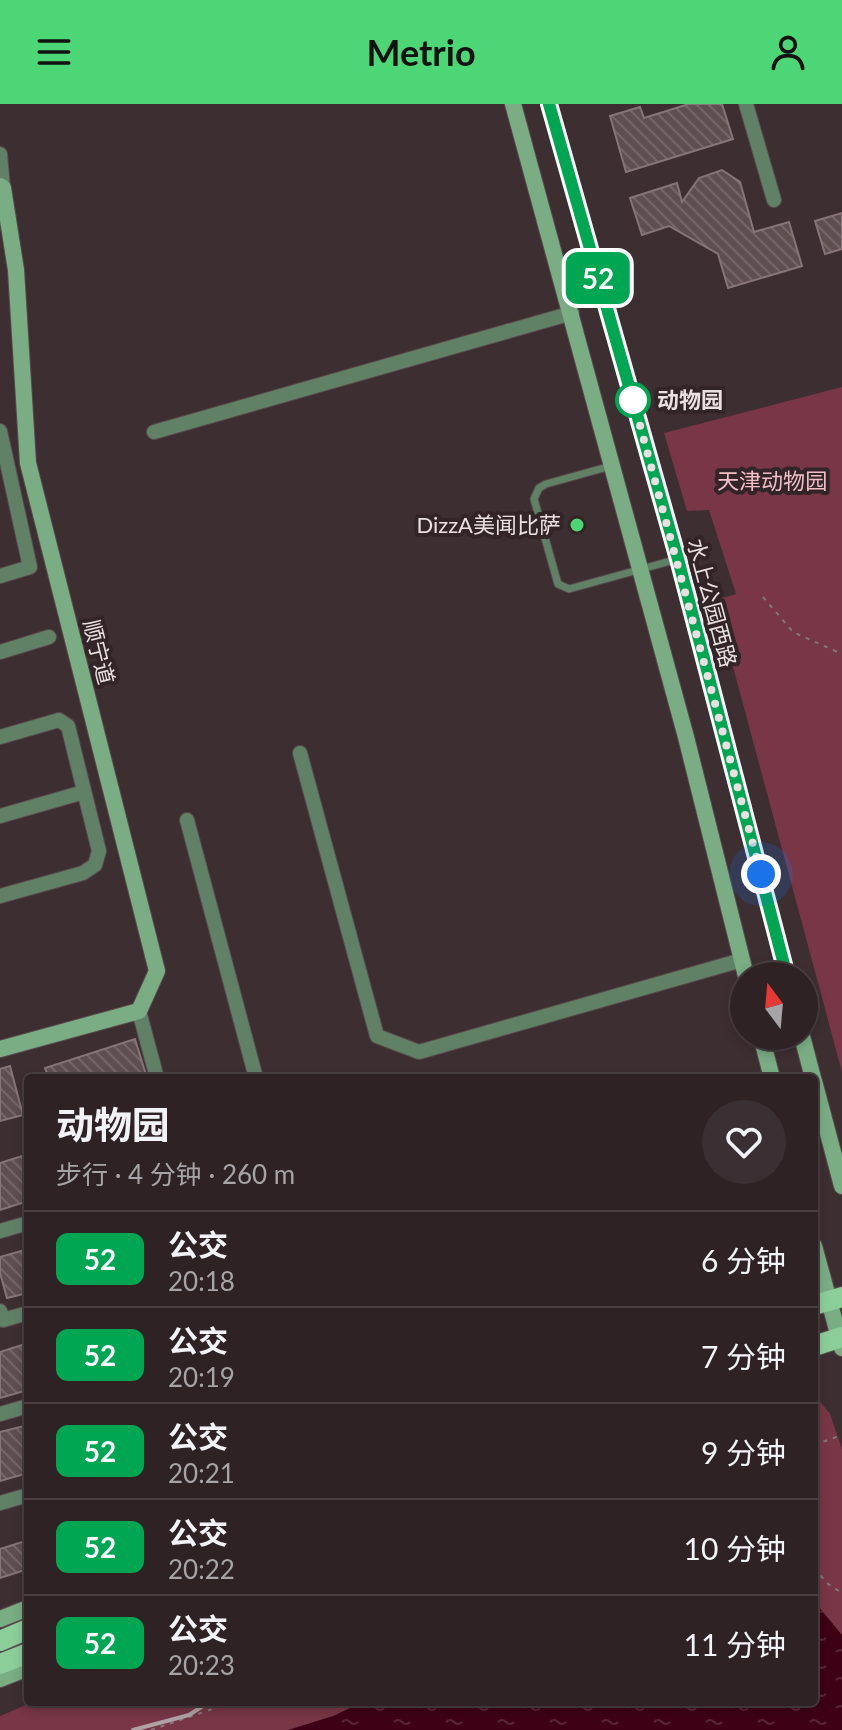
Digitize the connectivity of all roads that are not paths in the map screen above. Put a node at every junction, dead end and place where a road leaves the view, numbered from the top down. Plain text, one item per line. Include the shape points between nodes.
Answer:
1 (513, 104) edge
2 (549, 104) edge
3 (746, 104) edge
4 (0, 154) edge
5 (1, 187) edge
6 (774, 200) dead end
7 (572, 313) junction
8 (0, 431) edge
9 (154, 432) dead end
10 (612, 466) junction
11 (6, 494) edge
12 (678, 559) junction
13 (640, 569) junction
14 (0, 576) edge
15 (49, 637) dead end
16 (0, 652) edge
17 (0, 737) edge
18 (300, 753) dead end
19 (84, 792) junction
20 (0, 816) edge
21 (187, 820) dead end
22 (0, 896) edge
23 (742, 962) edge
24 (783, 962) edge
25 (730, 972) edge
26 (139, 1011) junction
27 (0, 1049) edge
28 (765, 1050) edge
29 (806, 1050) edge
30 (156, 1074) edge
31 (255, 1074) edge
32 (771, 1074) edge
33 (812, 1074) edge
34 (818, 1095) edge
35 (842, 1186) edge
36 (24, 1224) edge
37 (0, 1231) edge
38 (818, 1262) edge
39 (828, 1301) edge
40 (24, 1314) edge
41 (1, 1317) edge
42 (841, 1341) edge
43 (818, 1345) edge
44 (24, 1407) edge
45 (0, 1414) edge
46 (24, 1496) edge
47 (0, 1503) edge
48 (24, 1610) edge
49 (0, 1619) edge
50 (24, 1631) edge
51 (0, 1641) edge
52 (24, 1655) edge
53 (0, 1664) edge
54 (24, 1670) edge
55 (0, 1679) edge

1 - 7 main road
2 - 12 main road, 水上公园西路
3 - 6 street
4 - 5 street, 顺宁道
5 - 26 main road, 顺宁道 via 16,270 28,463 157,971
7 - 9 street
7 - 10 main road
8 - 11 street
10 - 13 main road
10 - 13 lane via 546,484 535,493 555,580 569,589
11 - 14 street via 30,567
12 - 13 lane
12 - 24 main road, 水上公园西路
13 - 23 main road
15 - 16 street
17 - 19 street via 59,720 68,726
18 - 25 street via 377,1036 419,1052
19 - 20 street
19 - 22 street via 99,851 95,865
21 - 31 street
26 - 27 main road
26 - 30 street
28 - 32 main road
29 - 33 main road
34 - 35 main road
36 - 37 street
38 - 39 main road
39 - 42 main road
40 - 41 street
42 - 43 main road
44 - 45 street
46 - 47 street
48 - 49 main road
50 - 51 main road
52 - 53 main road
54 - 55 main road

